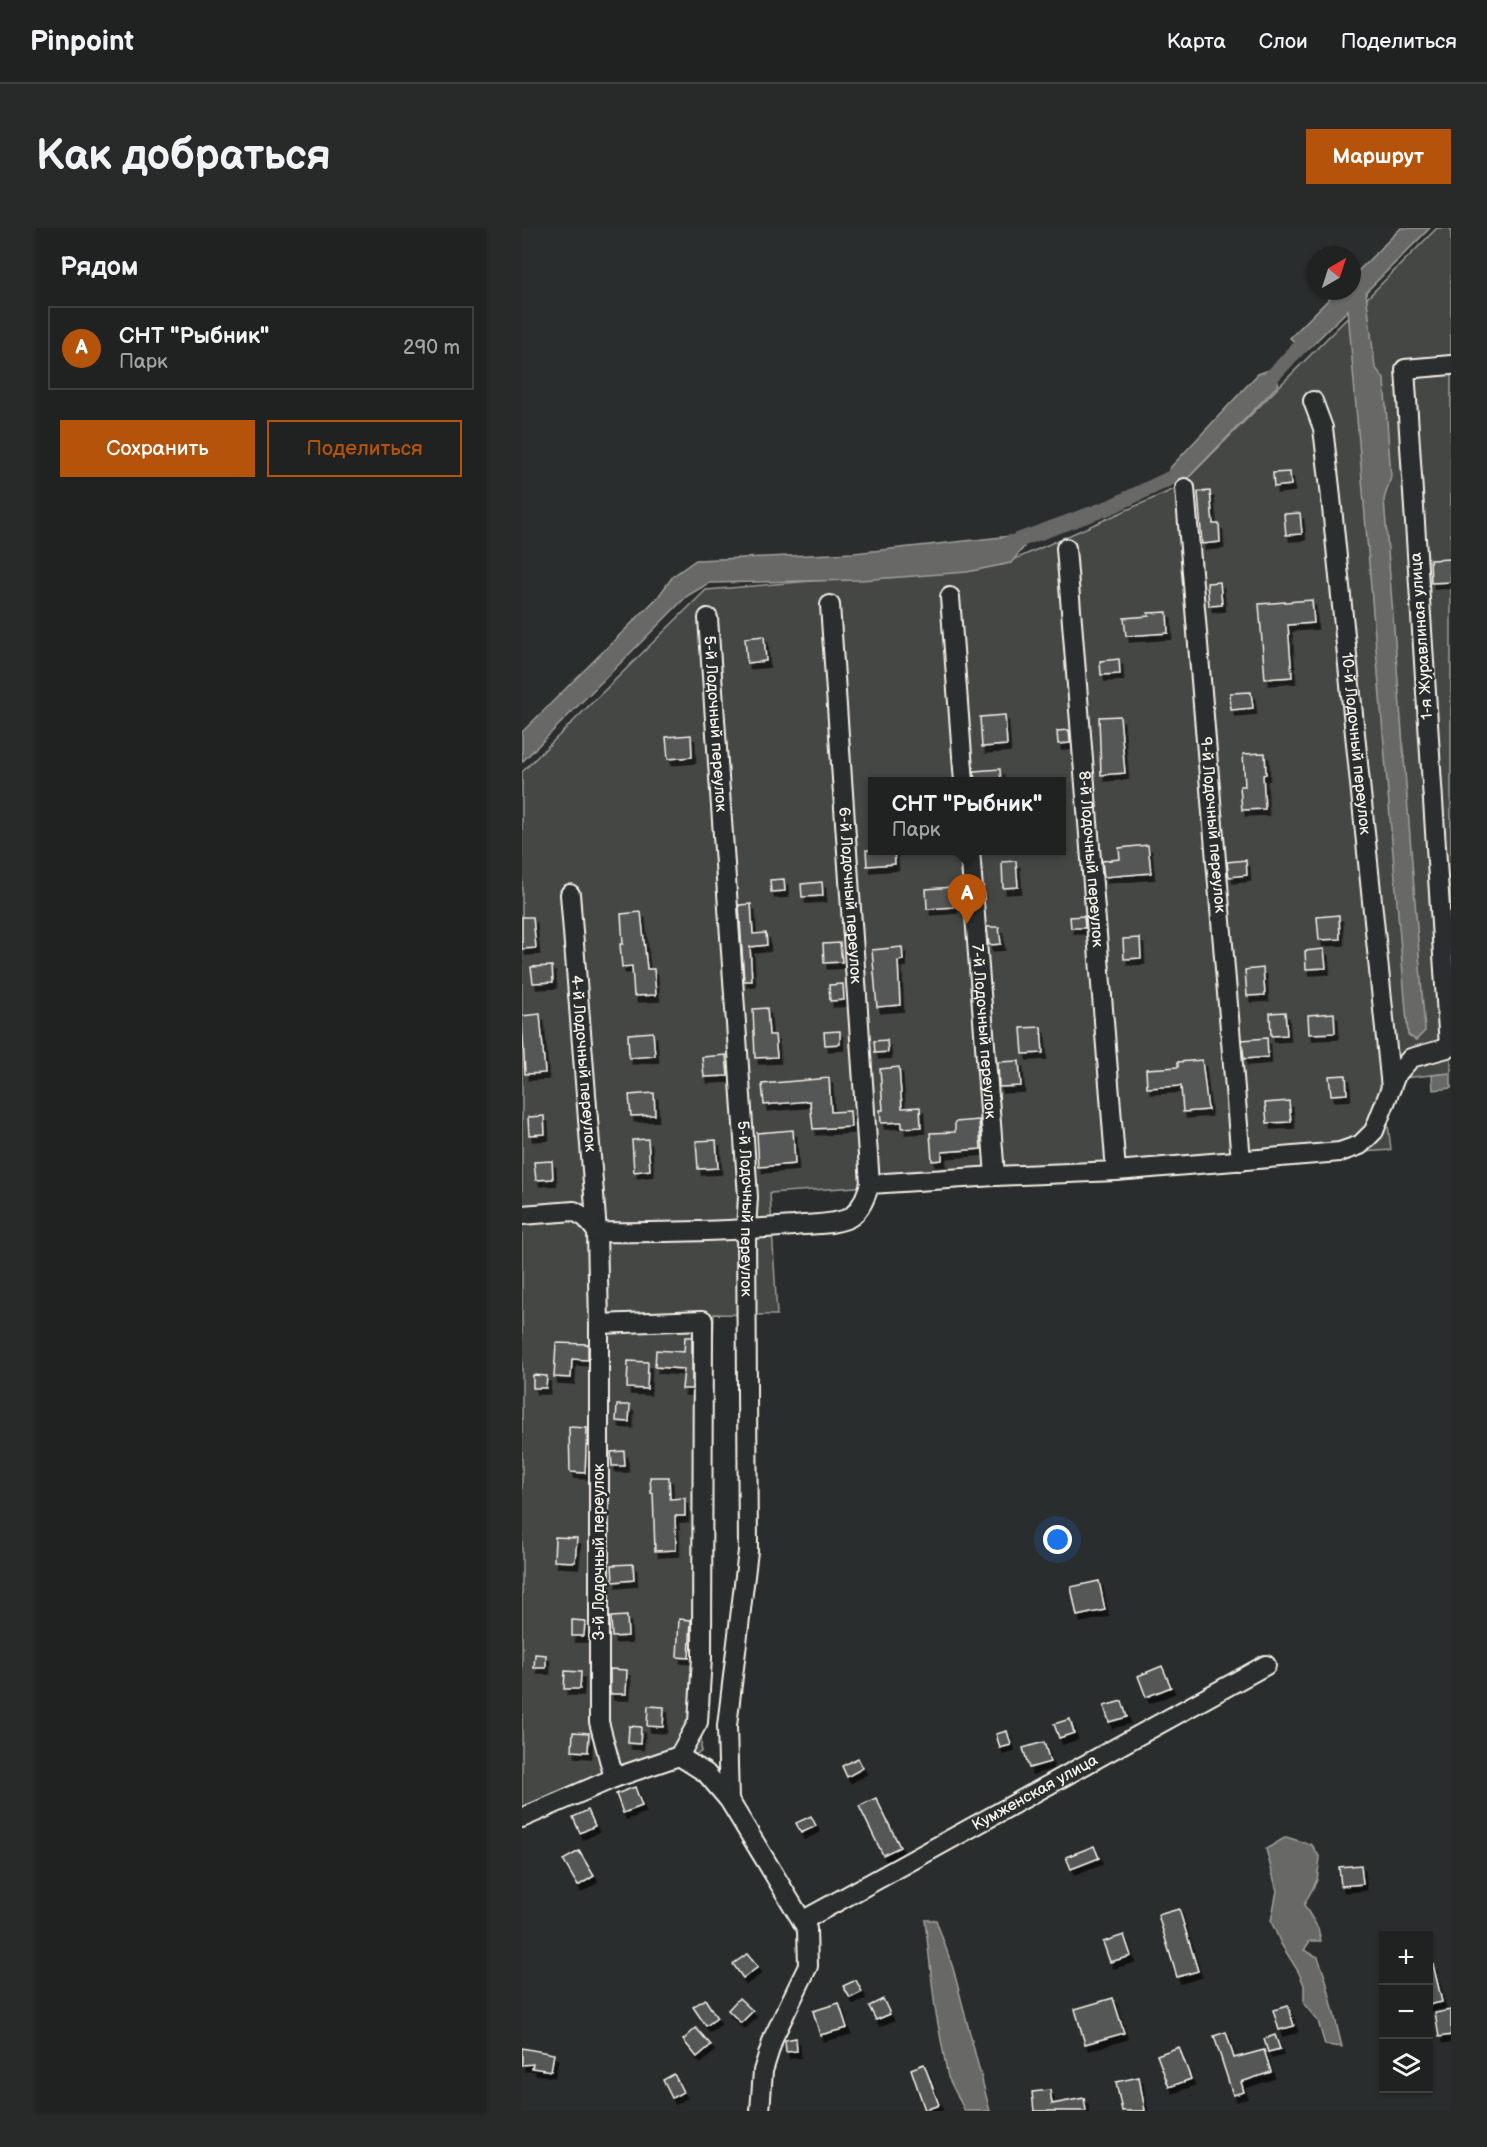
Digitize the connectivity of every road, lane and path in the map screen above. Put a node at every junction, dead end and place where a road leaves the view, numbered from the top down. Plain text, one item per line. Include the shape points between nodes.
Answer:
1 (1451, 365) edge
2 (1313, 401) dead end
3 (1185, 488) dead end
4 (1066, 548) dead end
5 (950, 597) dead end
6 (830, 605) dead end
7 (708, 618) dead end
8 (964, 777) edge
9 (969, 855) edge
10 (570, 894) dead end
11 (1450, 1047) edge
12 (1391, 1088) junction
13 (1241, 1161) junction
14 (1116, 1171) junction
15 (995, 1176) junction
16 (870, 1184) junction
17 (522, 1215) edge
18 (746, 1229) junction
19 (597, 1232) junction
20 (599, 1324) junction
21 (1266, 1665) dead end
22 (679, 1756) junction
23 (614, 1778) junction
24 (729, 1800) junction
25 (522, 1818) edge
26 (802, 1921) junction
27 (760, 2111) edge

1 - 11 street, 1-я Журавлиная улица via 1405,369
2 - 12 street, 10-й Лодочный переулок via 1323,428 1329,478
3 - 13 street, 9-й Лодочный переулок
4 - 14 street, 8-й Лодочный переулок
5 - 8 street
6 - 16 street, 6-й Лодочный переулок
7 - 18 street, 5-й Лодочный переулок via 748,1197
9 - 15 street, 7-й Лодочный переулок
10 - 19 street, 4-й Лодочный переулок
11 - 12 street via 1411,1058 1396,1075
12 - 13 street via 1374,1131 1360,1145 1340,1152
13 - 14 street
14 - 15 street
15 - 16 street
16 - 18 street via 864,1201 851,1216 830,1223
17 - 19 street via 574,1210
18 - 19 street
18 - 24 street, 5-й Лодочный переулок via 748,1551 727,1726
19 - 20 street, 4-й Лодочный переулок
20 - 22 street via 703,1320 702,1658 698,1722
20 - 23 street, 3-й Лодочный переулок via 599,1722
21 - 26 street, Кумженская улица
22 - 23 street
22 - 24 street via 706,1773
23 - 25 street
24 - 26 street
26 - 27 street via 807,1929 808,1966 774,2036 763,2071

